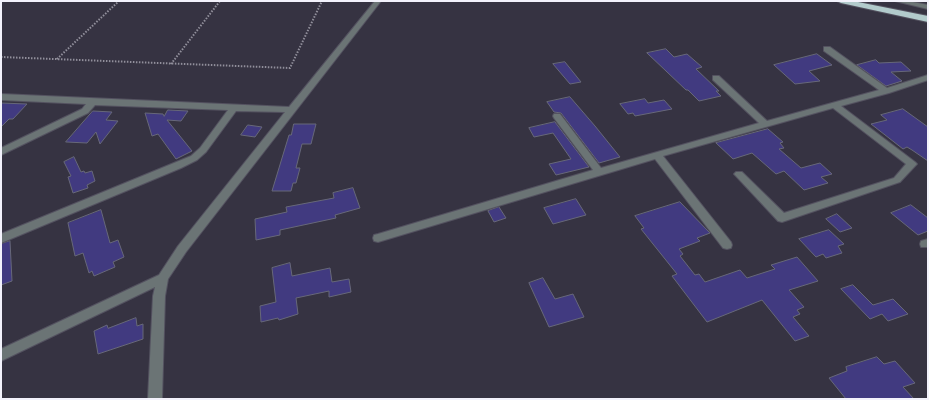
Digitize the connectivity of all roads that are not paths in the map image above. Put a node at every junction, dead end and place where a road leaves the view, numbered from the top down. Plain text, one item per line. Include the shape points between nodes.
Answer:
1 (378, 1) edge
2 (841, 1) edge
3 (898, 1) edge
4 (928, 7) edge
5 (928, 19) edge
6 (827, 48) dead end
7 (928, 77) edge
8 (716, 78) dead end
9 (886, 91) junction
10 (1, 97) edge
11 (94, 102) junction
12 (834, 105) junction
13 (234, 108) junction
14 (292, 110) junction
15 (557, 116) dead end
16 (765, 124) junction
17 (1, 152) edge
18 (657, 155) junction
19 (598, 172) junction
20 (739, 174) dead end
21 (378, 238) dead end
22 (1, 239) edge
23 (727, 245) dead end
24 (163, 278) junction
25 (1, 355) edge
26 (155, 399) edge

1 - 14 street
2 - 5 highway
3 - 4 street
6 - 9 street
7 - 9 street
8 - 16 street
9 - 12 street
10 - 11 street
11 - 13 street
11 - 17 street via 85,111
12 - 16 street
12 - 20 street via 912,164 897,180 782,218
13 - 14 street
13 - 22 street via 194,158
14 - 24 street via 182,249
15 - 19 street
16 - 18 street
18 - 19 street
18 - 23 street
19 - 21 street
24 - 25 street
24 - 26 street via 159,296

